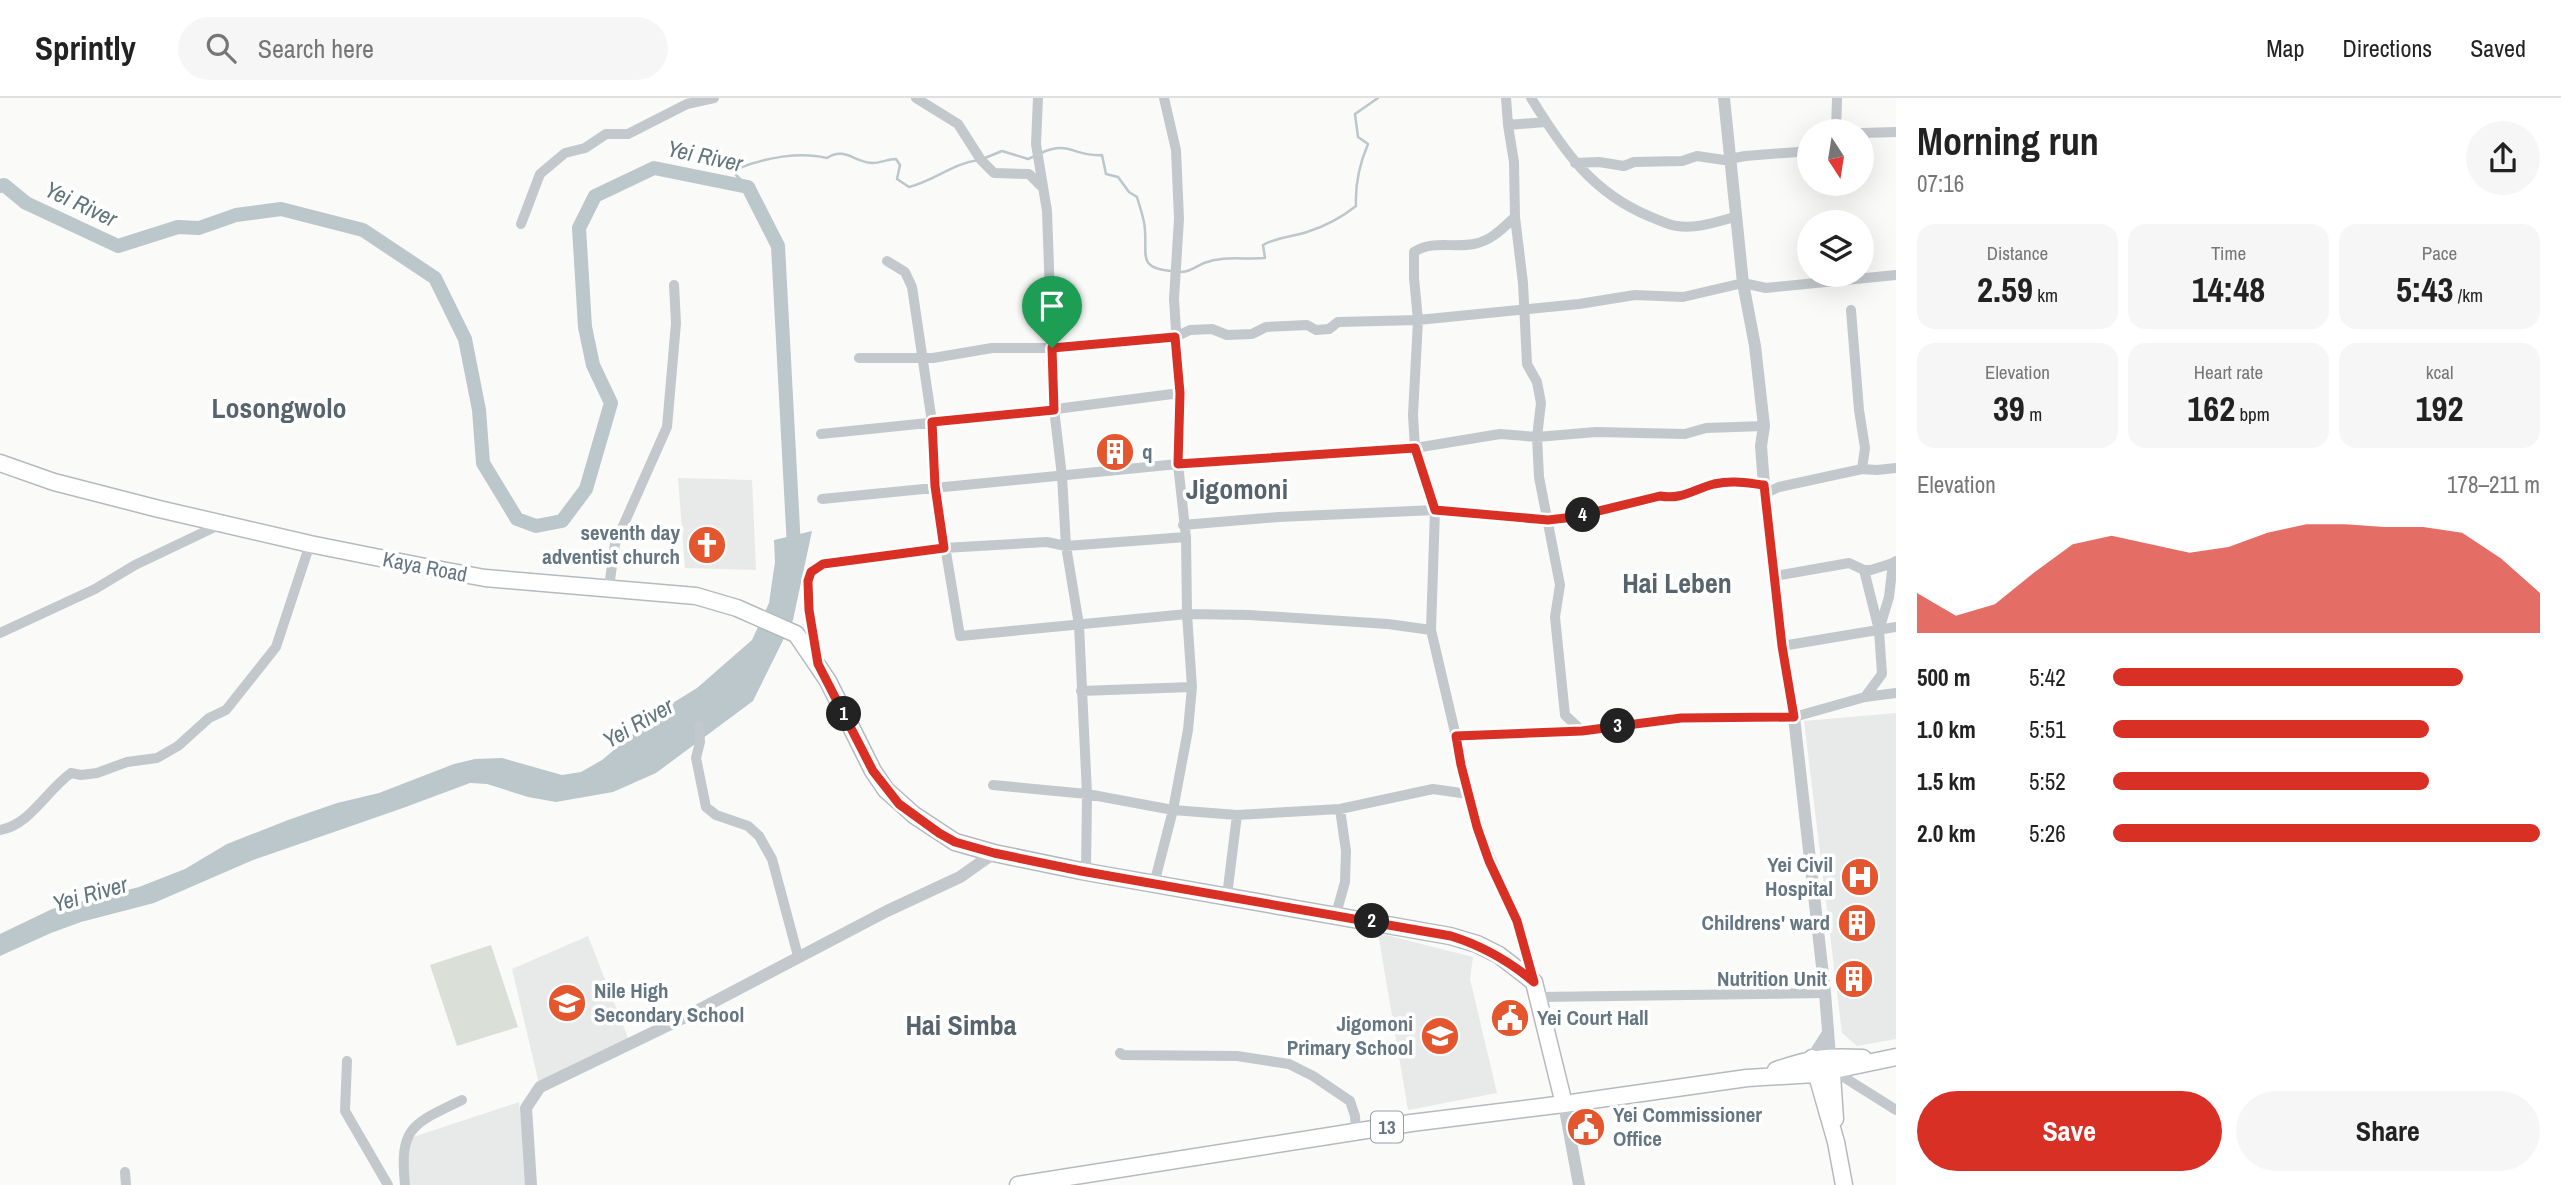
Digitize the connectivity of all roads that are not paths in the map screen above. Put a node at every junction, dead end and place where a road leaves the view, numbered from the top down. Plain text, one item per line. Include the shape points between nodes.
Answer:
1 (714, 98) edge
2 (916, 98) edge
3 (1038, 98) edge
4 (1164, 98) edge
5 (1531, 98) edge
6 (1724, 98) edge
7 (1837, 98) edge
8 (1506, 99) edge
9 (1836, 119) edge
10 (1546, 122) junction
11 (1508, 125) junction
12 (1896, 132) edge
13 (1874, 133) edge
14 (1797, 152) edge
15 (1729, 159) junction
16 (1576, 163) junction
17 (1043, 188) junction
18 (1515, 217) junction
19 (1735, 217) junction
20 (521, 224) dead end
21 (887, 261) dead end
22 (1896, 275) edge
23 (1743, 284) junction
24 (674, 285) dead end
25 (1523, 309) junction
26 (1851, 310) dead end
27 (1418, 320) junction
28 (1175, 337) junction
29 (1052, 348) junction
30 (859, 358) dead end
31 (924, 358) junction
32 (1180, 393) junction
33 (1054, 410) junction
34 (932, 422) junction
35 (1764, 426) junction
36 (821, 435) dead end
37 (1537, 437) junction
38 (1415, 448) junction
39 (0, 463) edge
40 (1178, 464) junction
41 (1896, 468) edge
42 (1862, 469) junction
43 (1062, 476) junction
44 (935, 486) junction
45 (1765, 489) junction
46 (822, 499) dead end
47 (1435, 510) junction
48 (1548, 520) junction
49 (221, 524) junction
50 (1183, 525) junction
51 (1186, 537) junction
52 (310, 544) junction
53 (1066, 546) junction
54 (944, 548) junction
55 (1894, 562) edge
56 (1864, 570) junction
57 (1775, 576) junction
58 (609, 587) junction
59 (1187, 614) junction
60 (1079, 625) junction
61 (1896, 627) edge
62 (1879, 630) junction
63 (1431, 631) junction
64 (0, 633) edge
65 (1782, 646) junction
66 (818, 664) junction
67 (1192, 687) junction
68 (1081, 691) junction
69 (1896, 693) edge
70 (1865, 697) junction
71 (1794, 717) junction
72 (699, 726) dead end
73 (1582, 731) junction
74 (1456, 736) junction
75 (993, 785) dead end
76 (1087, 794) junction
77 (1468, 794) junction
78 (1340, 809) junction
79 (1173, 810) junction
80 (1237, 815) junction
81 (0, 830) edge
82 (994, 853) junction
83 (1086, 871) junction
84 (1154, 884) junction
85 (1227, 896) junction
86 (1336, 914) junction
87 (798, 956) junction
88 (1537, 989) junction
89 (1825, 993) junction
90 (1828, 1033) junction
91 (1120, 1053) dead end
92 (1889, 1059) edge
93 (347, 1061) dead end
94 (1832, 1063) junction
95 (1813, 1066) junction
96 (462, 1100) dead end
97 (1564, 1104) junction
98 (1896, 1110) edge
99 (1356, 1132) junction
100 (1836, 1142) junction
101 (125, 1172) dead end
102 (1048, 1183) edge
103 (126, 1185) edge
104 (388, 1185) edge
105 (405, 1185) edge
106 (531, 1185) edge
107 (1017, 1185) edge
108 (1579, 1185) edge
109 (1844, 1185) edge

1 - 20 street via 687,104 628,134 606,134 585,148 565,153 540,174
2 - 17 street via 958,124 994,173 1029,174
3 - 17 street via 1037,155
4 - 28 street via 1176,150
5 - 10 street
6 - 15 street
7 - 9 street
8 - 11 street
10 - 11 street
10 - 16 street
11 - 18 street
12 - 13 street
14 - 15 street
15 - 16 street via 1697,156 1625,166
15 - 19 street
16 - 19 street via 1611,197 1675,226 1705,226
17 - 29 street
18 - 25 street
18 - 27 street via 1493,237 1475,244 1424,245 1414,252
19 - 23 street
21 - 31 street via 909,278
22 - 23 street via 1766,288
23 - 25 street via 1683,297 1634,295
23 - 35 street
24 - 58 street via 676,323 667,427 615,544
25 - 27 street
25 - 37 street via 1527,364 1541,403
26 - 42 street via 1865,448
27 - 28 street via 1338,322 1329,329 1315,330 1307,325 1266,327 1240,335 1190,330
27 - 38 street
28 - 29 street
28 - 32 street
29 - 31 street via 992,348
29 - 33 street
30 - 31 street
31 - 34 street
32 - 33 street
32 - 40 street
33 - 34 street
33 - 43 street
34 - 36 street
34 - 44 street
35 - 37 street
35 - 45 street
37 - 38 street via 1500,434
37 - 48 street
38 - 40 street
38 - 47 street
39 - 49 main road, Kaya Road via 54,482
40 - 43 street
40 - 50 street
41 - 42 street
42 - 45 street
43 - 44 street
43 - 53 street
44 - 46 street
44 - 54 street
45 - 48 street via 1741,481 1713,484 1672,499 1660,496
45 - 57 street
47 - 48 street
47 - 50 street
47 - 63 street
48 - 73 street via 1560,585 1555,617 1565,715
49 - 52 main road, Kaya Road
49 - 64 street
50 - 51 street
51 - 53 street
51 - 59 street
52 - 58 main road, Kaya Road via 485,578
52 - 81 street via 276,647 226,710 157,758 97,773 71,773 52,787 21,823
53 - 54 street via 1047,542
53 - 60 street
54 - 60 street via 960,636
54 - 66 street via 823,564 811,572 809,610
55 - 56 street
55 - 62 street
56 - 57 street via 1849,563
56 - 62 street
57 - 65 street
58 - 66 main road, Kaya Road via 696,596 749,612 796,634
59 - 60 street
59 - 63 street via 1388,624
59 - 67 street
60 - 68 street
61 - 62 street
62 - 65 street
62 - 70 street via 1882,674
63 - 74 street
65 - 71 street
66 - 82 main road via 873,771 899,804 955,842
67 - 68 street
67 - 79 street
68 - 76 street
69 - 70 street
70 - 71 street
71 - 73 street via 1681,718
71 - 89 street
72 - 87 street via 696,758 706,807 760,836 772,859
73 - 74 street
74 - 77 street
75 - 76 street
76 - 79 street
76 - 83 street
77 - 78 street via 1433,789
77 - 88 street via 1489,861 1517,921
78 - 80 street
78 - 86 street via 1345,882
79 - 80 street
79 - 84 street
80 - 85 street
82 - 83 main road
82 - 87 street via 960,877
83 - 84 main road
84 - 85 main road
85 - 86 main road
86 - 88 main road via 1477,944 1499,955
87 - 106 street via 540,1087 526,1108
88 - 89 street
88 - 97 main road
89 - 90 street
90 - 94 street
90 - 95 street
91 - 99 street via 1237,1056 1289,1064 1350,1101
92 - 94 main road
93 - 104 street via 345,1111
94 - 95 main road, 13
94 - 98 street
94 - 100 main road
95 - 97 main road, 13
95 - 100 main road
96 - 105 street via 421,1120 408,1134 402,1154
97 - 99 main road, 13
97 - 108 street
99 - 102 main road, 13
100 - 109 main road
101 - 103 street
102 - 107 main road, 13

